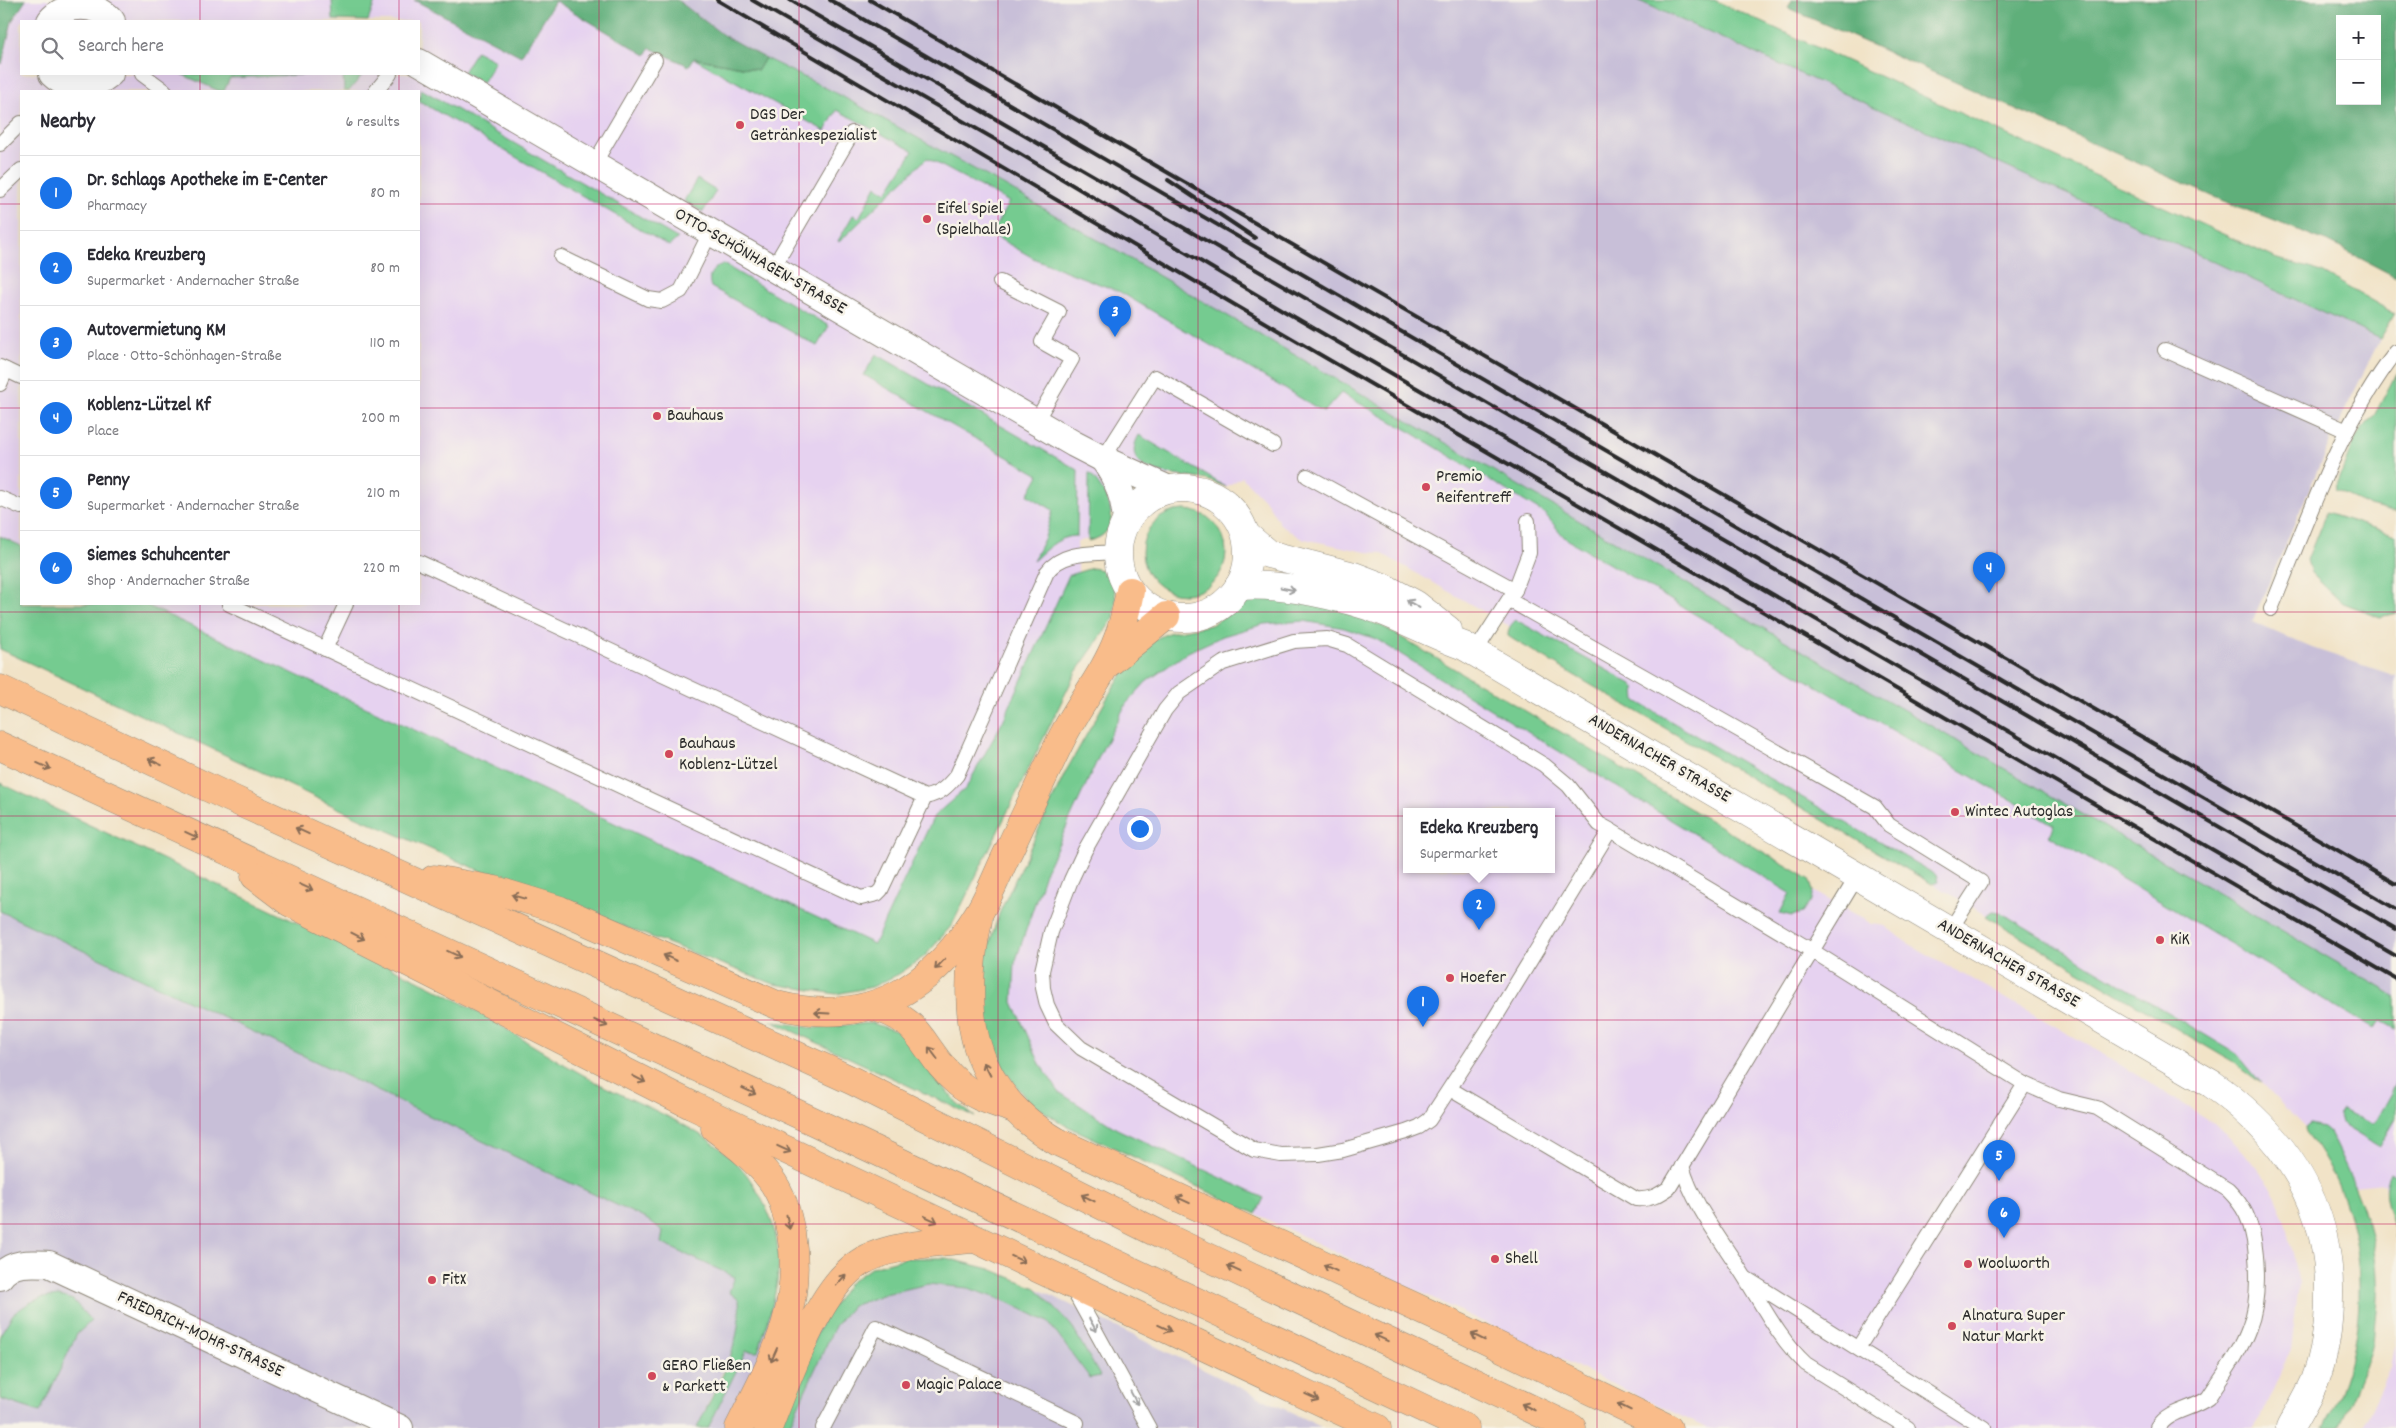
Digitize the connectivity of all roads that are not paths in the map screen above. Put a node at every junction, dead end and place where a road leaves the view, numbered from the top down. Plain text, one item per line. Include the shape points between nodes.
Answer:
1 (80, 3) edge
2 (51, 20) edge
3 (111, 20) edge
4 (655, 60) dead end
5 (420, 63) edge
6 (143, 75) edge
7 (389, 75) edge
8 (55, 82) edge
9 (97, 84) edge
10 (164, 90) edge
11 (377, 90) edge
12 (20, 125) edge
13 (852, 133) dead end
14 (0, 144) edge
15 (594, 164) junction
16 (20, 171) edge
17 (0, 190) edge
18 (710, 233) junction
19 (561, 257) dead end
20 (773, 268) junction
21 (1000, 282) dead end
22 (2165, 350) dead end
23 (2396, 352) edge
24 (3, 368) edge
25 (20, 376) edge
26 (0, 384) edge
27 (1036, 421) junction
28 (2347, 431) junction
29 (1273, 444) dead end
30 (1102, 459) junction
31 (1307, 476) dead end
32 (1169, 489) junction
33 (0, 498) edge
34 (20, 507) edge
35 (1126, 520) junction
36 (1528, 522) dead end
37 (1247, 536) junction
38 (1118, 552) junction
39 (420, 562) edge
40 (1239, 586) junction
41 (1130, 590) junction
42 (1512, 595) junction
43 (234, 605) edge
44 (346, 605) edge
45 (2271, 609) dead end
46 (1166, 616) junction
47 (325, 649) junction
48 (1470, 649) junction
49 (1105, 666) junction
50 (0, 689) edge
51 (0, 746) edge
52 (925, 797) junction
53 (1610, 830) junction
54 (230, 853) junction
55 (394, 873) junction
56 (1858, 875) junction
57 (980, 911) junction
58 (1950, 930) junction
59 (1811, 950) junction
60 (870, 1006) junction
61 (2025, 1084) junction
62 (1450, 1089) junction
63 (693, 1106) junction
64 (1014, 1109) junction
65 (1682, 1166) junction
66 (974, 1238) junction
67 (0, 1278) edge
68 (1744, 1278) junction
69 (1069, 1283) junction
70 (1858, 1348) junction
71 (400, 1428) edge
72 (739, 1428) edge
73 (768, 1428) edge
74 (823, 1428) edge
75 (1075, 1428) edge
76 (1149, 1428) edge
77 (1378, 1428) edge
78 (1464, 1428) edge
79 (1572, 1428) edge
80 (1668, 1428) edge
81 (1908, 1428) edge
82 (1984, 1428) edge
83 (2157, 1428) edge
84 (2290, 1428) edge

1 - 2 street
1 - 3 street via 100,11
4 - 15 lane
5 - 15 street, OTTO-SCHÖNHAGEN-STRASSE
6 - 10 lane
7 - 11 lane
8 - 9 street via 82,86
12 - 14 lane
13 - 20 lane
15 - 18 street, OTTO-SCHÖNHAGEN-STRASSE
16 - 17 lane
18 - 19 lane via 681,291 662,300 648,299
18 - 20 street, OTTO-SCHÖNHAGEN-STRASSE
20 - 27 street, OTTO-SCHÖNHAGEN-STRASSE
21 - 27 lane via 1059,312 1042,342 1072,359
22 - 28 lane
23 - 28 lane
24 - 25 lane
24 - 26 lane
27 - 30 street, OTTO-SCHÖNHAGEN-STRASSE
28 - 45 lane
29 - 30 lane via 1155,378
30 - 32 street, OTTO-SCHÖNHAGEN-STRASSE
30 - 35 street, OTTO-SCHÖNHAGEN-STRASSE via 1119,486
31 - 42 lane
32 - 35 street, ANDERNACHER STRASSE via 1149,497
32 - 37 street, ANDERNACHER STRASSE via 1194,488 1217,497 1236,514
33 - 34 lane
35 - 38 street, ANDERNACHER STRASSE
36 - 42 lane via 1528,552
37 - 40 street, ANDERNACHER STRASSE via 1248,562
48 -> 37 street, ANDERNACHER STRASSE via 1439,621 1383,587 1354,576 1268,554
38 - 41 street, ANDERNACHER STRASSE via 1123,579
38 - 52 lane via 1069,556 1053,563 957,775 942,791
39 - 52 lane
40 - 46 street, ANDERNACHER STRASSE via 1231,597 1208,613 1180,618
40 -> 48 street, ANDERNACHER STRASSE via 1271,586 1351,602 1382,611
41 - 46 street, ANDERNACHER STRASSE via 1152,610
41 - 49 highway via 1119,637
42 - 48 lane
42 - 58 lane via 1875,808 1889,825 1981,882
43 - 47 lane
44 - 47 lane
46 - 49 highway
47 - 52 lane via 861,898 881,890
48 - 56 street, ANDERNACHER STRASSE
49 - 57 highway via 1064,734
55 -> 50 highway
51 -> 54 highway
53 - 59 lane
53 - 62 lane
53 - 62 lane via 1599,824 1568,785 1544,765 1347,645 1327,639 1294,641 1223,664 1180,693 1165,710 1085,850 1052,932 1042,971 1047,1005 1056,1024 1081,1048 1254,1150 1267,1154 1318,1154 1406,1132 1429,1120
54 -> 63 highway via 261,882 289,902
54 -> 78 highway via 744,1089
60 -> 55 highway via 830,1013 795,1010 560,910 495,890
79 -> 55 highway via 1161,1234 854,1081
56 - 58 street, ANDERNACHER STRASSE
56 - 59 lane
57 -> 60 highway via 952,950 930,973
64 -> 57 highway via 985,1067 970,1017 969,976
58 - 84 street, ANDERNACHER STRASSE via 2212,1084 2254,1117 2290,1160 2311,1198 2324,1233 2330,1269 2325,1347 2314,1382
59 - 61 lane
59 - 65 lane
64 -> 60 highway via 967,1090 945,1069 909,1023 891,1012
61 - 70 lane
61 - 83 lane via 2059,1099 2097,1108 2228,1190 2246,1216 2256,1263 2250,1326 2208,1398 2197,1406 2167,1416
62 - 65 lane via 1636,1199 1648,1200 1659,1195 1668,1188
63 -> 66 highway
63 -> 72 highway via 770,1178 782,1198 793,1246 794,1292 790,1312 776,1353
80 -> 64 highway via 1058,1142
65 - 68 lane via 1692,1196
66 -> 69 highway
73 -> 66 highway via 814,1320 827,1297 858,1263 912,1246
67 - 71 street, FRIEDRICH-MOHR-STRASSE via 6,1269 27,1263 49,1264
68 - 70 lane
68 - 81 lane via 1786,1342 1806,1364
69 -> 76 lane
69 -> 77 highway
70 - 82 lane
74 - 75 lane via 876,1327 1077,1423

